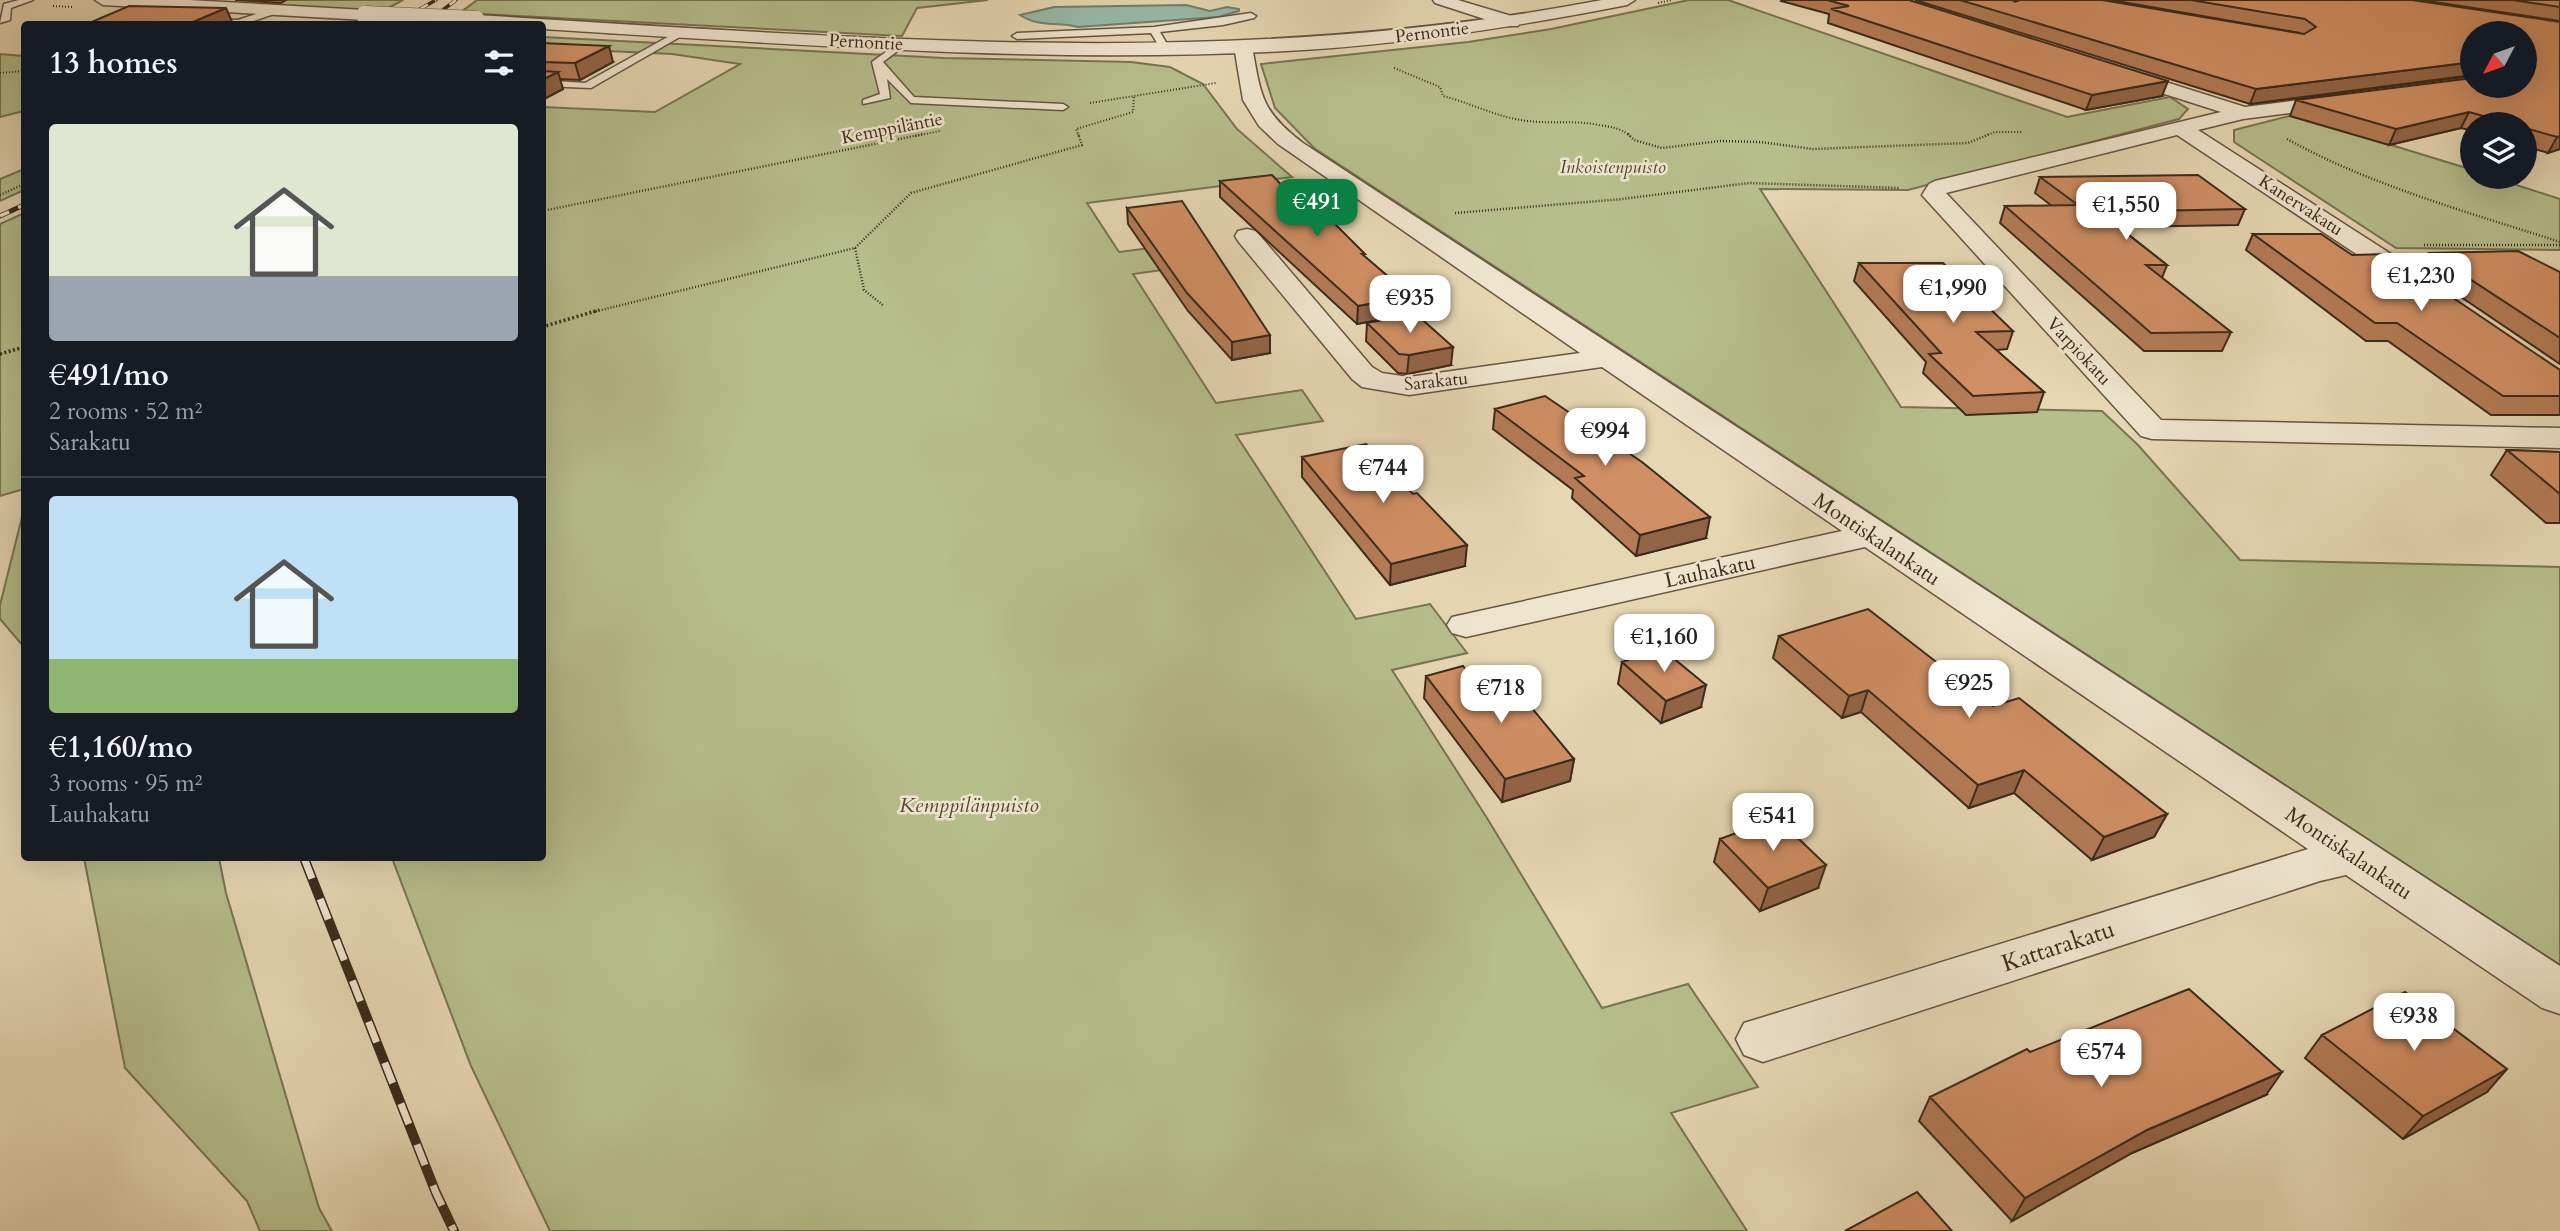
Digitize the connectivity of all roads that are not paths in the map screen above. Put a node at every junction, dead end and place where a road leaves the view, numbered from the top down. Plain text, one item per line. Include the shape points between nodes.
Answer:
1 (29, 0) edge
2 (103, 0) edge
3 (1441, 0) edge
4 (1626, 0) edge
5 (169, 4) junction
6 (277, 10) junction
7 (139, 13) edge
8 (0, 20) edge
9 (245, 21) edge
10 (493, 21) edge
11 (1511, 22) junction
12 (546, 24) edge
13 (1154, 30) junction
14 (682, 32) junction
15 (1017, 36) dead end
16 (901, 44) junction
17 (1248, 47) junction
18 (1165, 49) junction
19 (877, 62) junction
20 (2099, 67) edge
21 (546, 83) edge
22 (2373, 96) edge
23 (867, 102) dead end
24 (1063, 107) road end
25 (2233, 115) junction
26 (2179, 127) junction
27 (1247, 236) dead end
28 (2438, 296) edge
29 (1606, 358) junction
30 (2560, 438) edge
31 (1872, 535) junction
32 (1466, 625) dead end
33 (2353, 856) junction
34 (2560, 993) edge
35 (1763, 1039) dead end

1 - 8 lane via 7,6 7,18
2 - 5 street, Pernontie
3 - 11 street
4 - 11 street, Pernontie
5 - 6 street, Pernontie
5 - 7 lane
6 - 9 lane
6 - 10 street, Pernontie, bridge
11 - 17 street, Pernontie via 1402,36
12 - 14 street, Pernontie, bridge
13 - 15 lane
13 - 17 lane via 1223,22
13 - 18 lane
14 - 16 street, Pernontie
14 - 21 lane via 587,86
16 - 18 street, Pernontie
16 - 19 lane
17 - 18 street, Pernontie
17 - 29 street, Montiskalankatu via 1253,99 1283,138
19 - 23 lane via 887,96
19 - 24 lane via 911,100
20 - 25 street
22 - 25 street
25 - 26 street
26 - 28 street, Kanervakatu
26 - 30 street, Varpiokatu via 1937,189 1934,195 2152,429
27 - 29 street, Sarakatu via 1373,381 1409,387
29 - 31 street, Montiskalankatu
31 - 32 street, Lauhakatu
31 - 33 street, Montiskalankatu
33 - 34 street, Montiskalankatu
33 - 35 street, Kattarakatu

